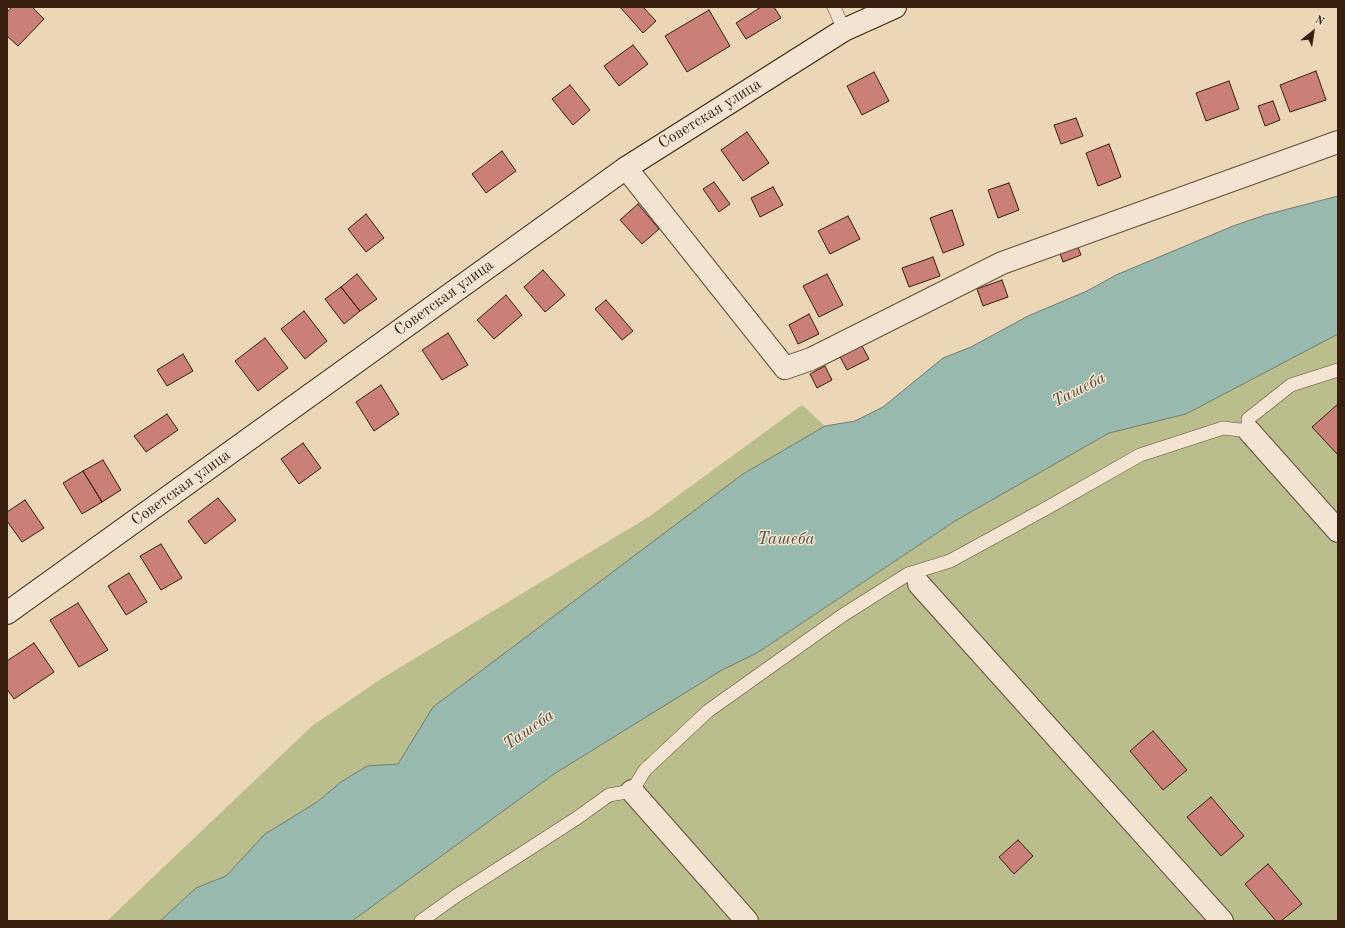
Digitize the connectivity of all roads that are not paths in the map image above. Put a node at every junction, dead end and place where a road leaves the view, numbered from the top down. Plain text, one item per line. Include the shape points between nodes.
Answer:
1 (834, 7) edge
2 (895, 7) edge
3 (844, 30) junction
4 (1338, 142) edge
5 (626, 168) junction
6 (1338, 370) edge
7 (1249, 425) junction
8 (1338, 531) edge
9 (914, 579) junction
10 (7, 613) edge
11 (632, 791) junction
12 (421, 921) edge
13 (747, 921) edge
14 (1222, 921) edge

1 - 3 lane
2 - 3 street, Советская улица
3 - 5 street, Советская улица
4 - 5 street via 1002,263 811,359 785,368
5 - 10 street, Советская улица
6 - 7 lane via 1291,386
7 - 8 street
7 - 9 lane via 1223,428 1140,455
9 - 11 lane via 843,614 708,711 645,770
9 - 14 street
11 - 12 lane via 609,795
11 - 13 street

